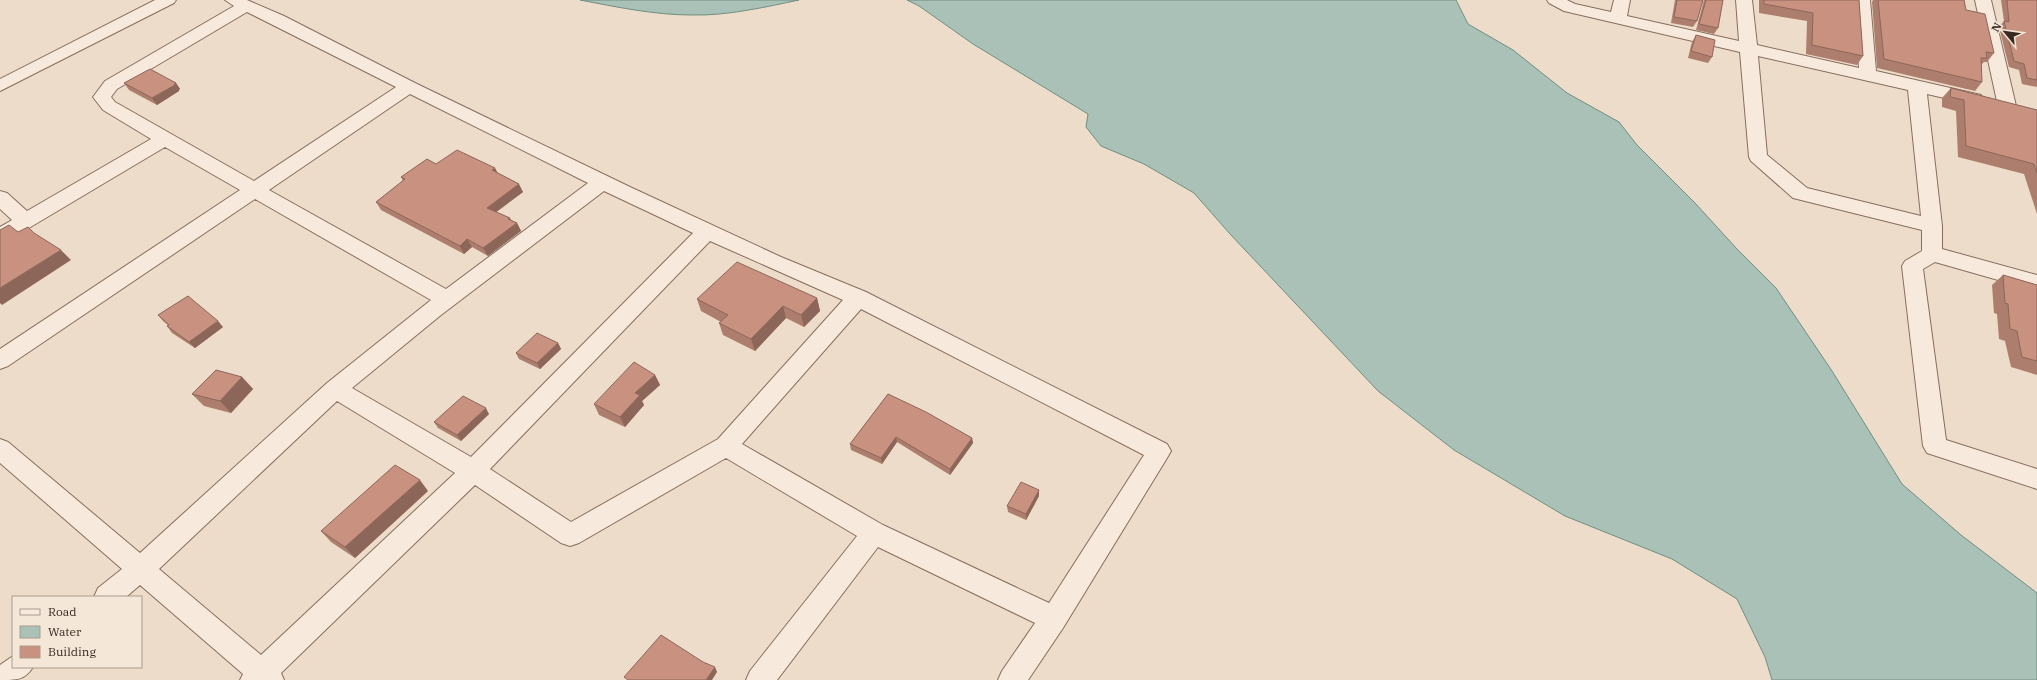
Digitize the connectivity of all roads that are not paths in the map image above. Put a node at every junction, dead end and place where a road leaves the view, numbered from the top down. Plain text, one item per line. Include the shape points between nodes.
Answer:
1 (168, 0) edge
2 (1555, 0) edge
3 (1622, 0) edge
4 (1744, 0) edge
5 (1862, 0) edge
6 (1984, 0) edge
7 (239, 3) edge
8 (1618, 19) junction
9 (1747, 49) junction
10 (1868, 75) junction
11 (0, 86) edge
12 (1916, 86) junction
13 (409, 87) junction
14 (165, 139) junction
15 (602, 182) junction
16 (256, 190) junction
17 (0, 198) edge
18 (25, 221) junction
19 (1932, 226) junction
20 (707, 231) junction
21 (0, 236) edge
22 (1932, 254) junction
23 (2037, 283) edge
24 (858, 298) junction
25 (447, 299) junction
26 (0, 360) edge
27 (335, 389) junction
28 (726, 446) junction
29 (0, 449) edge
30 (474, 471) junction
31 (2037, 479) edge
32 (874, 533) junction
33 (141, 569) junction
34 (107, 596) edge
35 (1054, 620) junction
36 (18, 668) edge
37 (262, 678) edge
38 (3, 680) edge
39 (760, 680) edge
40 (1012, 680) edge

1 - 11 street
2 - 8 street via 1570,8
3 - 8 street
4 - 9 street
5 - 10 street
6 - 12 street via 2014,107
7 - 13 street via 278,20
7 - 14 street via 111,85 102,97 109,106
8 - 9 street
9 - 10 street
9 - 19 street via 1758,157 1800,193
10 - 12 street
12 - 19 street
13 - 15 street
13 - 16 street
14 - 16 street
14 - 18 street
15 - 20 street
15 - 25 street
16 - 25 street
16 - 26 street
17 - 18 street
18 - 21 street
19 - 22 street
20 - 24 street
20 - 30 street
22 - 23 street
22 - 31 street via 1912,266 1935,446
24 - 28 street
24 - 35 street via 1159,452
25 - 27 street
27 - 30 street
27 - 33 street
28 - 30 street via 570,535
28 - 32 street
29 - 33 street
30 - 37 street
32 - 35 street
32 - 39 street
33 - 34 street
33 - 37 street
35 - 40 street
36 - 38 street

